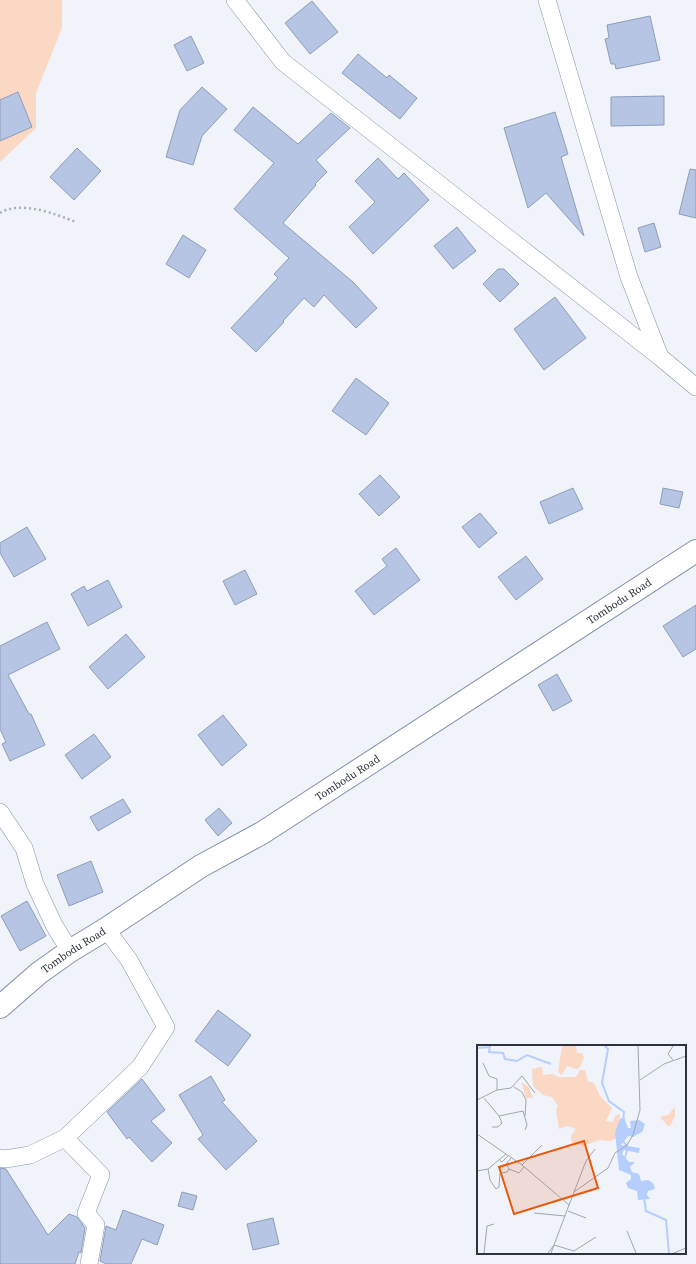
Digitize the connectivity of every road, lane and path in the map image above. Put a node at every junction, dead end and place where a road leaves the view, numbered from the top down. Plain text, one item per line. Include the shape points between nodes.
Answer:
1 (235, 0) edge
2 (547, 0) edge
3 (0, 212) edge
4 (76, 222) dead end
5 (660, 357) junction
6 (696, 387) edge
7 (696, 551) edge
8 (1, 814) edge
9 (106, 929) junction
10 (70, 951) junction
11 (0, 1007) edge
12 (65, 1138) junction
13 (0, 1158) edge
14 (89, 1264) edge

1 - 5 street via 283,62
2 - 5 street via 629,277
3 - 4 path via 6,209 41,209
5 - 6 street
7 - 9 main road, Tombodu Road via 269,829 201,866
8 - 10 street via 24,848 35,884
9 - 10 main road, Tombodu Road
9 - 12 street via 129,960 166,1027 140,1067
10 - 11 main road, Tombodu Road via 39,973
12 - 13 street via 30,1155
12 - 14 street via 101,1175 86,1213 96,1225

